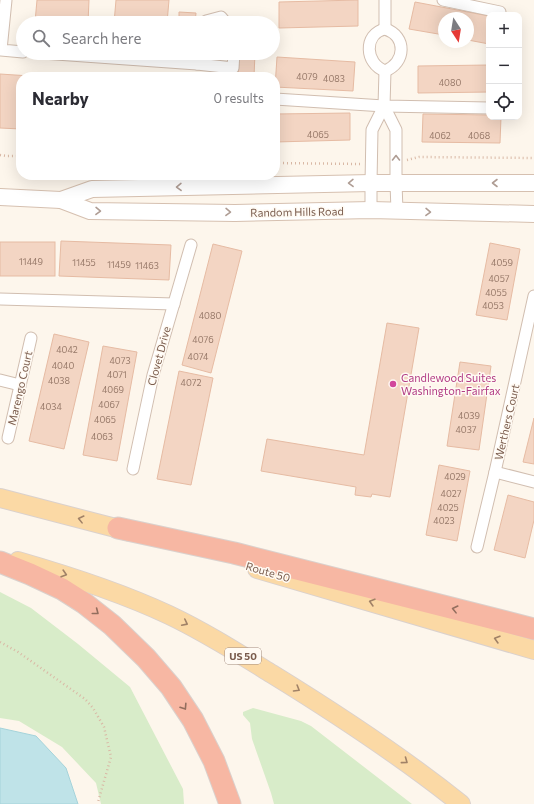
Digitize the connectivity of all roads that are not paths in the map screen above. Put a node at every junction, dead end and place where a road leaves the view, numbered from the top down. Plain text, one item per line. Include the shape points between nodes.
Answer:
1 (6, 0) edge
2 (385, 0) edge
3 (443, 0) edge
4 (500, 12) dead end
5 (385, 29) junction
6 (16, 51) edge
7 (141, 60) edge
8 (198, 60) edge
9 (234, 60) edge
10 (198, 64) junction
11 (384, 71) junction
12 (280, 99) edge
13 (384, 106) junction
14 (486, 108) edge
15 (371, 183) junction
16 (396, 183) junction
17 (534, 183) edge
18 (0, 197) edge
19 (61, 200) junction
20 (371, 210) junction
21 (397, 211) junction
22 (534, 214) edge
23 (191, 246) dead end
24 (534, 296) edge
25 (0, 299) edge
26 (174, 304) junction
27 (31, 338) dead end
28 (529, 348) edge
29 (0, 380) edge
30 (20, 385) junction
31 (8, 438) dead end
32 (133, 469) dead end
33 (495, 472) junction
34 (534, 482) edge
35 (0, 498) edge
36 (118, 528) junction
37 (477, 547) dead end
38 (0, 556) edge
39 (0, 562) edge
40 (534, 629) edge
41 (534, 650) edge
42 (230, 804) edge
43 (461, 804) edge

1 - 6 street via 1,50
2 - 5 street
3 - 4 street
5 - 11 street via 374,36 369,50 373,63
5 - 11 street via 396,36 401,51 393,67
7 - 10 street
8 - 10 street
9 - 10 street via 233,68
11 - 13 street
12 - 13 street
13 - 14 street
13 - 15 street via 372,130
16 -> 13 street via 396,130
15 - 16 street, Random Hills Road
15 -> 19 street, Random Hills Road via 92,189
15 - 20 street
17 -> 16 street, Random Hills Road
16 - 21 street
18 - 19 street, Random Hills Road
19 -> 20 street, Random Hills Road via 90,211
20 - 21 street, Random Hills Road
21 -> 22 street, Random Hills Road
23 - 26 street, Clovet Drive
24 - 28 street, Werthers Court
25 - 26 street
26 - 32 street, Clovet Drive via 153,375
27 - 30 street, Marengo Court
28 - 33 street, Werthers Court
29 - 30 street
30 - 31 street, Marengo Court
33 - 34 street
33 - 37 street, Werthers Court
36 -> 35 main road, Route 50
40 -> 36 highway via 234,553
41 -> 36 main road, Route 50
38 -> 43 main road, US 50 via 66,575 128,597 197,629 359,729
39 -> 42 highway via 68,592 112,624 146,658 171,687 192,720 214,761

